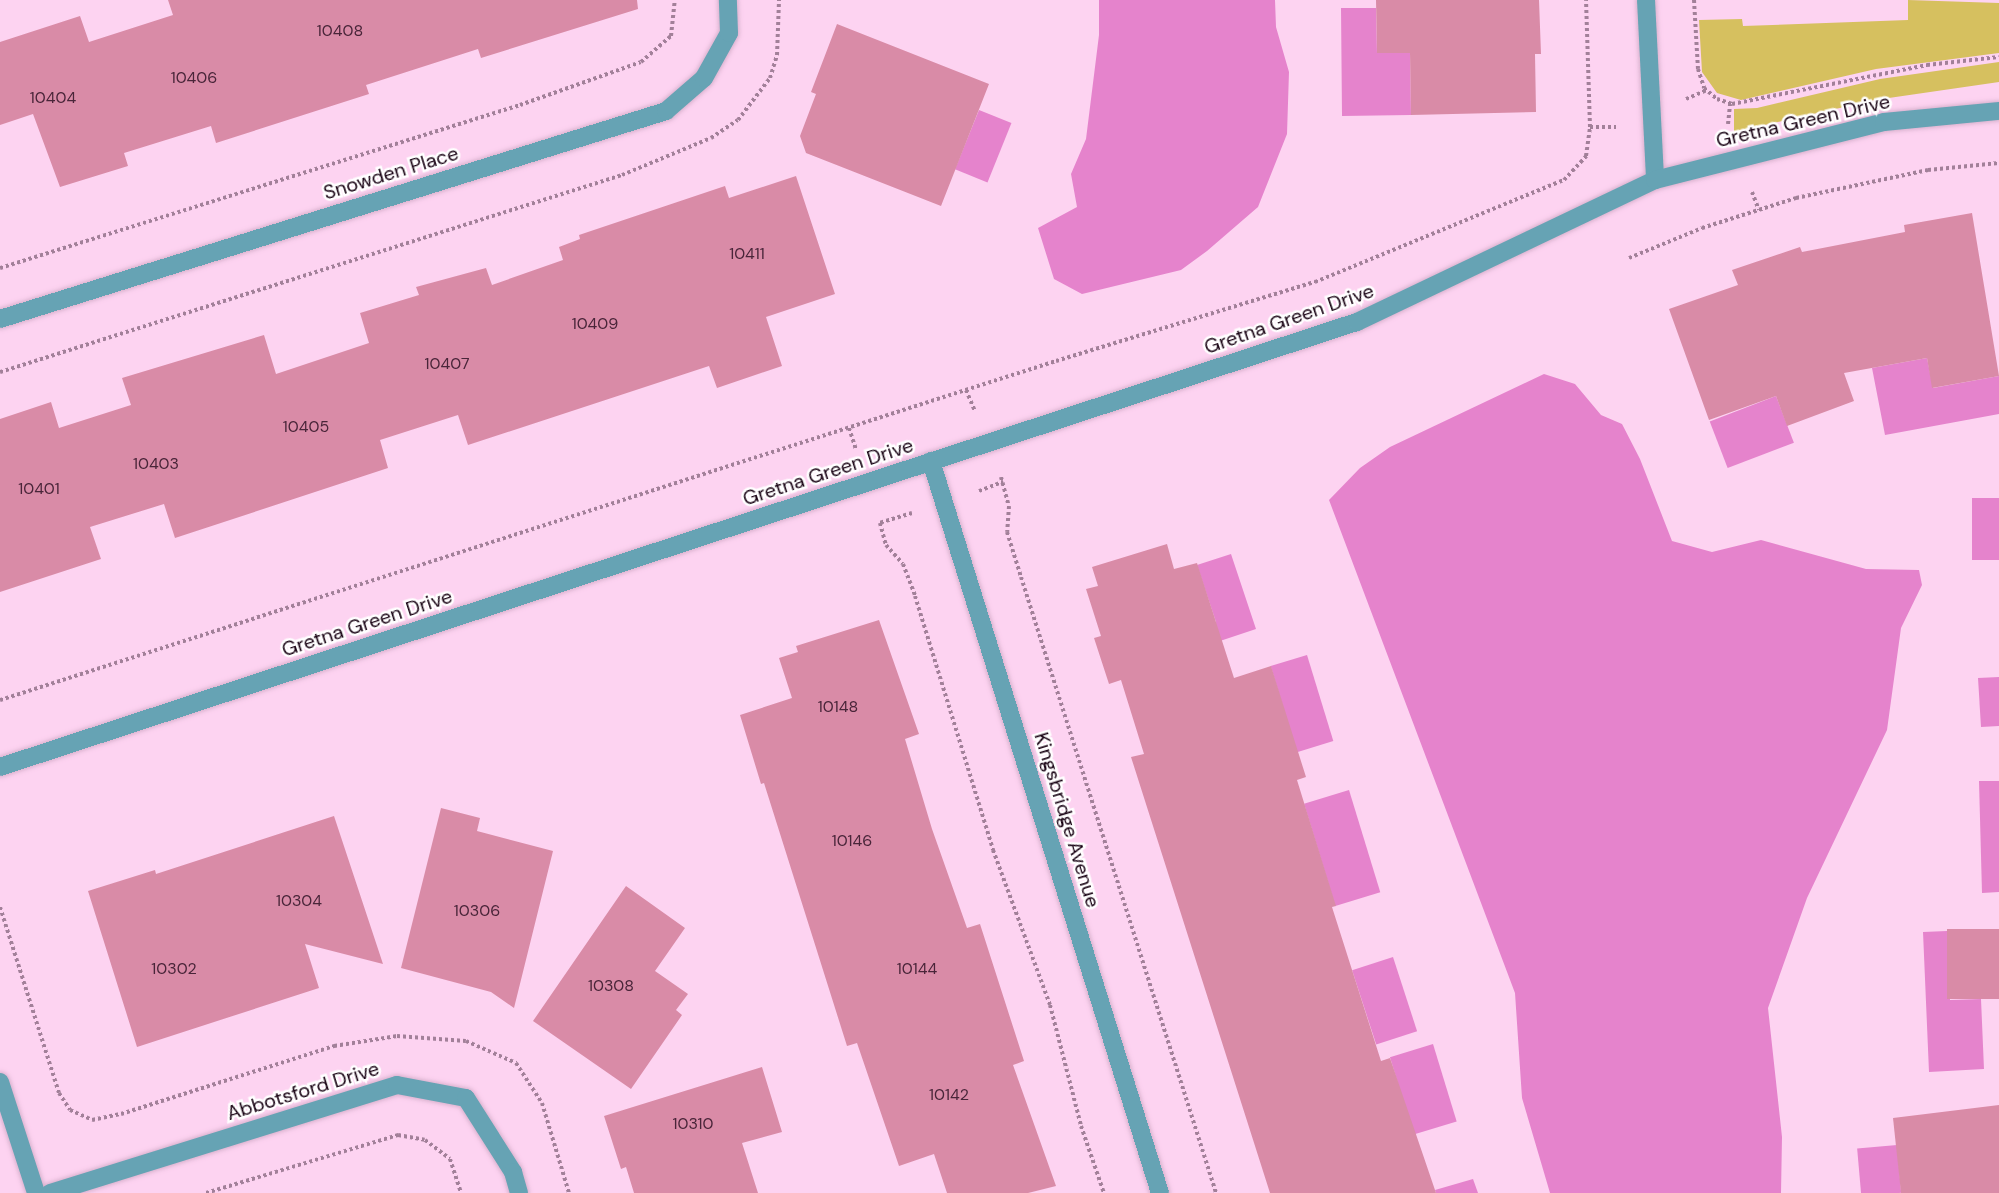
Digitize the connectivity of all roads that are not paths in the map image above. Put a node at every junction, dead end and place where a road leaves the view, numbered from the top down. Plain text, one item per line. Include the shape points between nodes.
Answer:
1 (728, 0) edge
2 (1646, 0) edge
3 (1999, 111) edge
4 (1655, 180) junction
5 (0, 319) edge
6 (931, 461) junction
7 (0, 767) edge
8 (0, 1082) edge
9 (36, 1193) edge
10 (50, 1193) edge
11 (519, 1193) edge
12 (1160, 1193) edge

1 - 5 street, Snowden Place via 729,33 704,78 666,111
2 - 4 street
3 - 4 street, Gretna Green Drive via 1884,122
4 - 6 street, Gretna Green Drive via 1357,322
6 - 7 street, Gretna Green Drive
6 - 12 street, Kingsbridge Avenue
8 - 9 street
10 - 11 street, Abbotsford Drive via 397,1085 466,1098 513,1172

